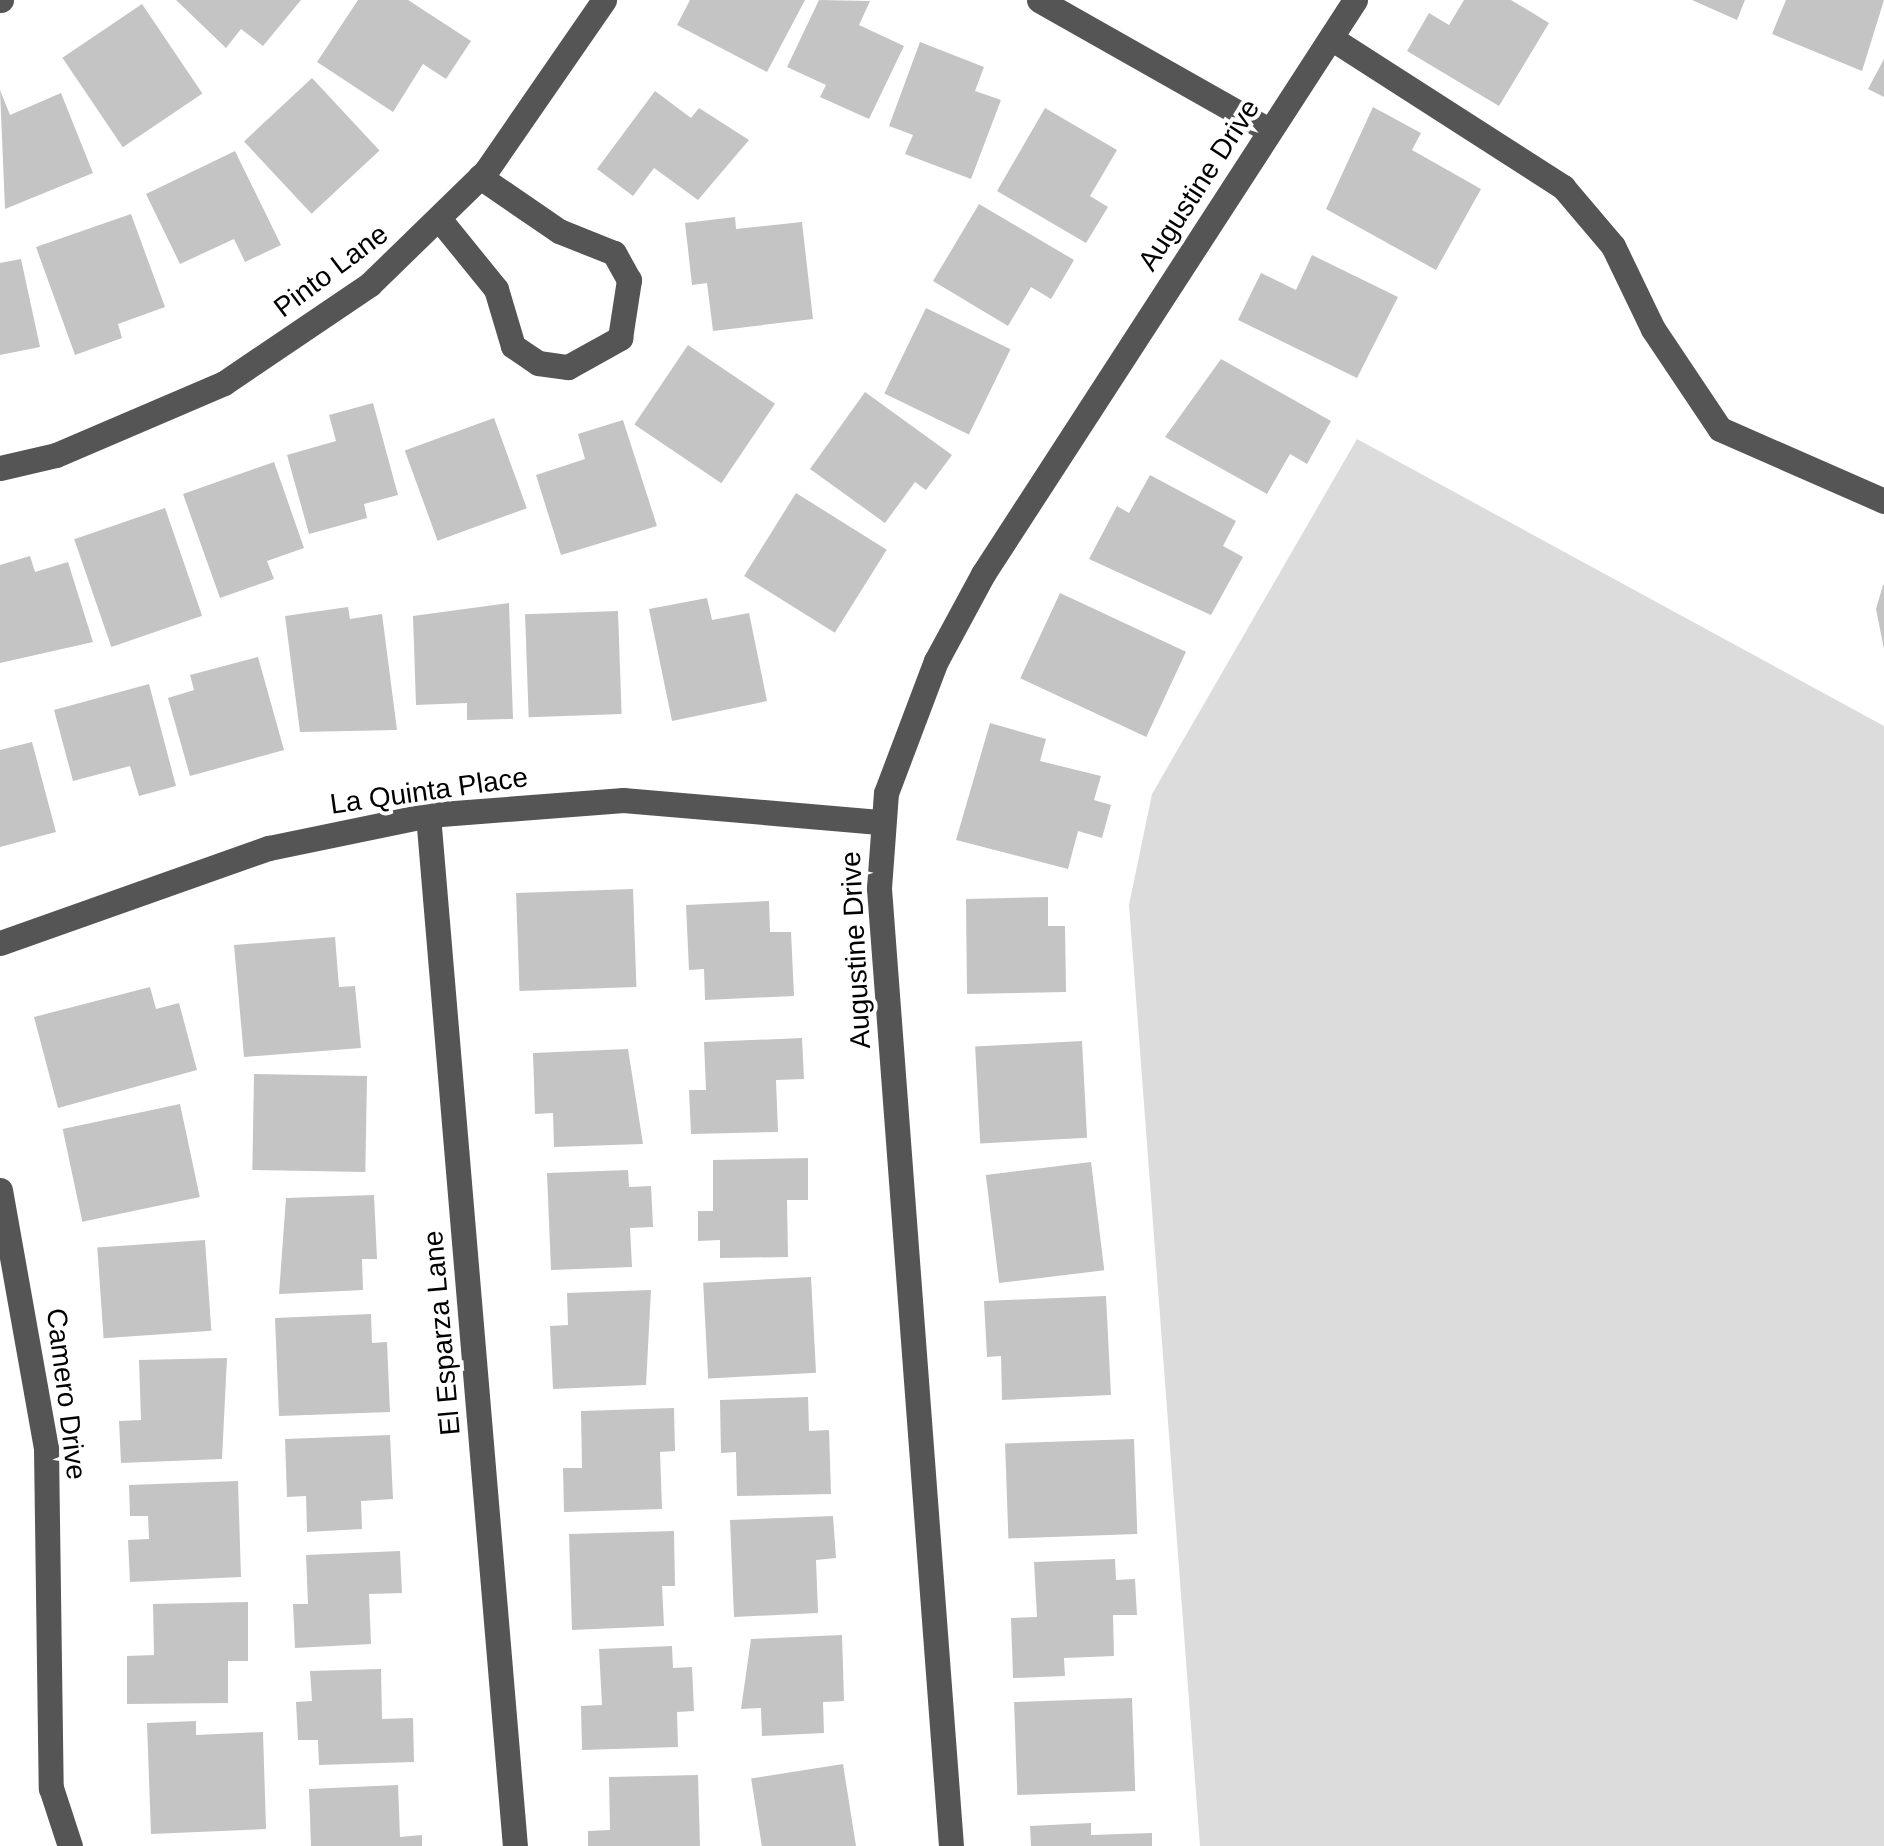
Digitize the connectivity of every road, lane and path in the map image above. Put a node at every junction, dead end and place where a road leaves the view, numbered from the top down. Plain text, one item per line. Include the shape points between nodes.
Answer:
1 (604, 0) edge
2 (1039, 0) edge
3 (1356, 0) edge
4 (1330, 38) junction
5 (1269, 130) junction
6 (480, 177) junction
7 (440, 220) junction
8 (0, 468) edge
9 (1884, 501) edge
10 (428, 816) junction
11 (882, 822) junction
12 (0, 943) edge
13 (0, 1190) edge
14 (70, 1846) edge
15 (515, 1846) edge
16 (951, 1846) edge

1 - 6 street, Pinto Lane
2 - 5 street
3 - 4 street, Augustine Drive
4 - 5 street, Augustine Drive
4 - 9 street via 1563,188 1613,246 1653,329 1720,429
5 - 11 street, Augustine Drive via 983,574 903,739
6 - 7 street, Pinto Lane
6 - 7 street via 559,232 614,254 629,280 620,338 568,368 538,363 513,346 496,289
7 - 8 street, Pinto Lane via 370,284 224,383 72,449
10 - 11 street, La Quinta Place via 624,800
10 - 12 street, La Quinta Place via 269,848
10 - 15 street, El Esparza Lane
11 - 16 street, Augustine Drive via 879,888
13 - 14 street, Camero Drive via 46,1449 51,1788

